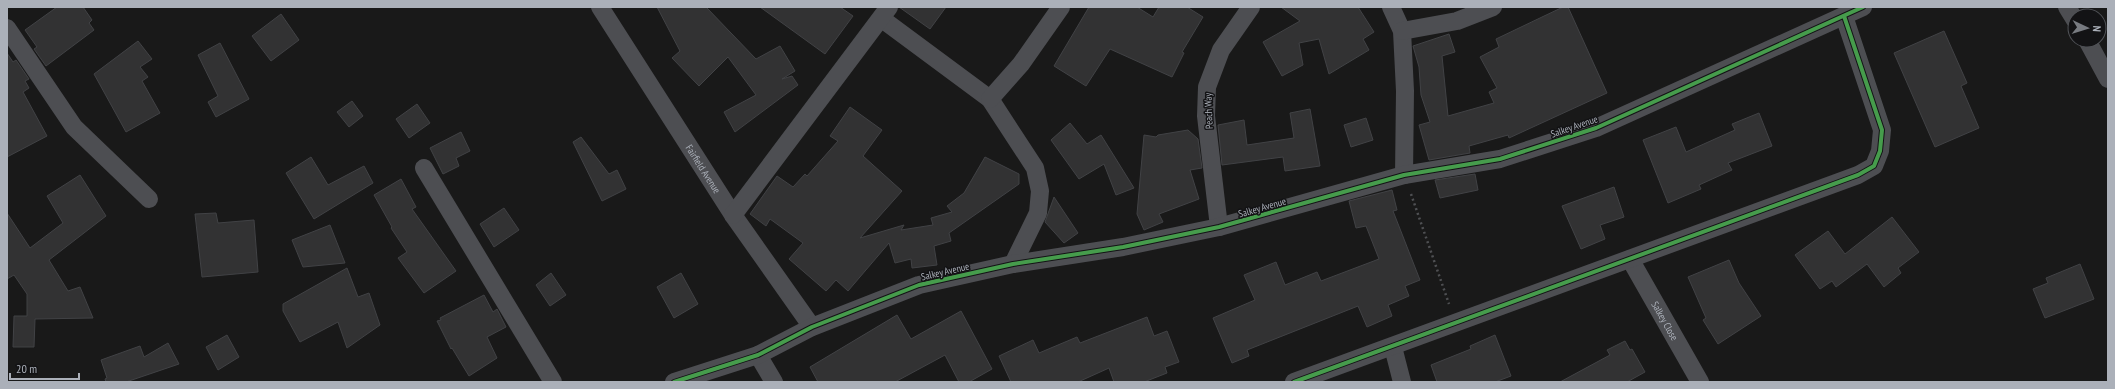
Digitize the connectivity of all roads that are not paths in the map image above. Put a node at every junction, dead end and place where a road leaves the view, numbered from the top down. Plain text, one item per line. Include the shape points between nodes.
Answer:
1 (1062, 7) edge
2 (1251, 7) edge
3 (1391, 7) edge
4 (1493, 7) edge
5 (1863, 7) edge
6 (603, 8) edge
7 (885, 13) edge
8 (1844, 16) junction
9 (7, 28) edge
10 (1402, 31) junction
11 (2091, 48) edge
12 (2108, 79) edge
13 (990, 99) junction
14 (424, 168) dead end
15 (1404, 175) junction
16 (149, 199) dead end
17 (733, 215) junction
18 (1219, 227) junction
19 (1630, 259) junction
20 (1013, 264) junction
21 (812, 327) junction
22 (1393, 347) junction
23 (758, 355) junction
24 (553, 382) edge
25 (674, 382) edge
26 (774, 382) edge
27 (1294, 382) edge
28 (1402, 382) edge
29 (1700, 382) edge

1 - 13 street via 1022,64
2 - 18 street, Peach Way via 1221,50 1207,86 1206,116
3 - 10 street
4 - 10 street via 1457,21
5 - 8 street, Salkey Avenue
6 - 17 street, Fairfield Avenue
7 - 13 street
7 - 17 street
8 - 15 street, Salkey Avenue via 1596,128 1500,159
8 - 19 street via 1882,130 1880,151 1874,166 1858,176
9 - 16 street via 74,127
10 - 15 street via 1405,91
11 - 12 street
13 - 20 street via 1035,168 1040,192 1038,213
14 - 24 street
15 - 18 street, Salkey Avenue
17 - 21 street, Fairfield Avenue
18 - 20 street, Salkey Avenue via 1123,247
19 - 22 street
19 - 29 street, Salkey Close
20 - 21 street, Salkey Avenue via 919,285
21 - 23 street, Salkey Avenue
22 - 27 street
22 - 28 street
23 - 25 street, Salkey Avenue
23 - 26 street

